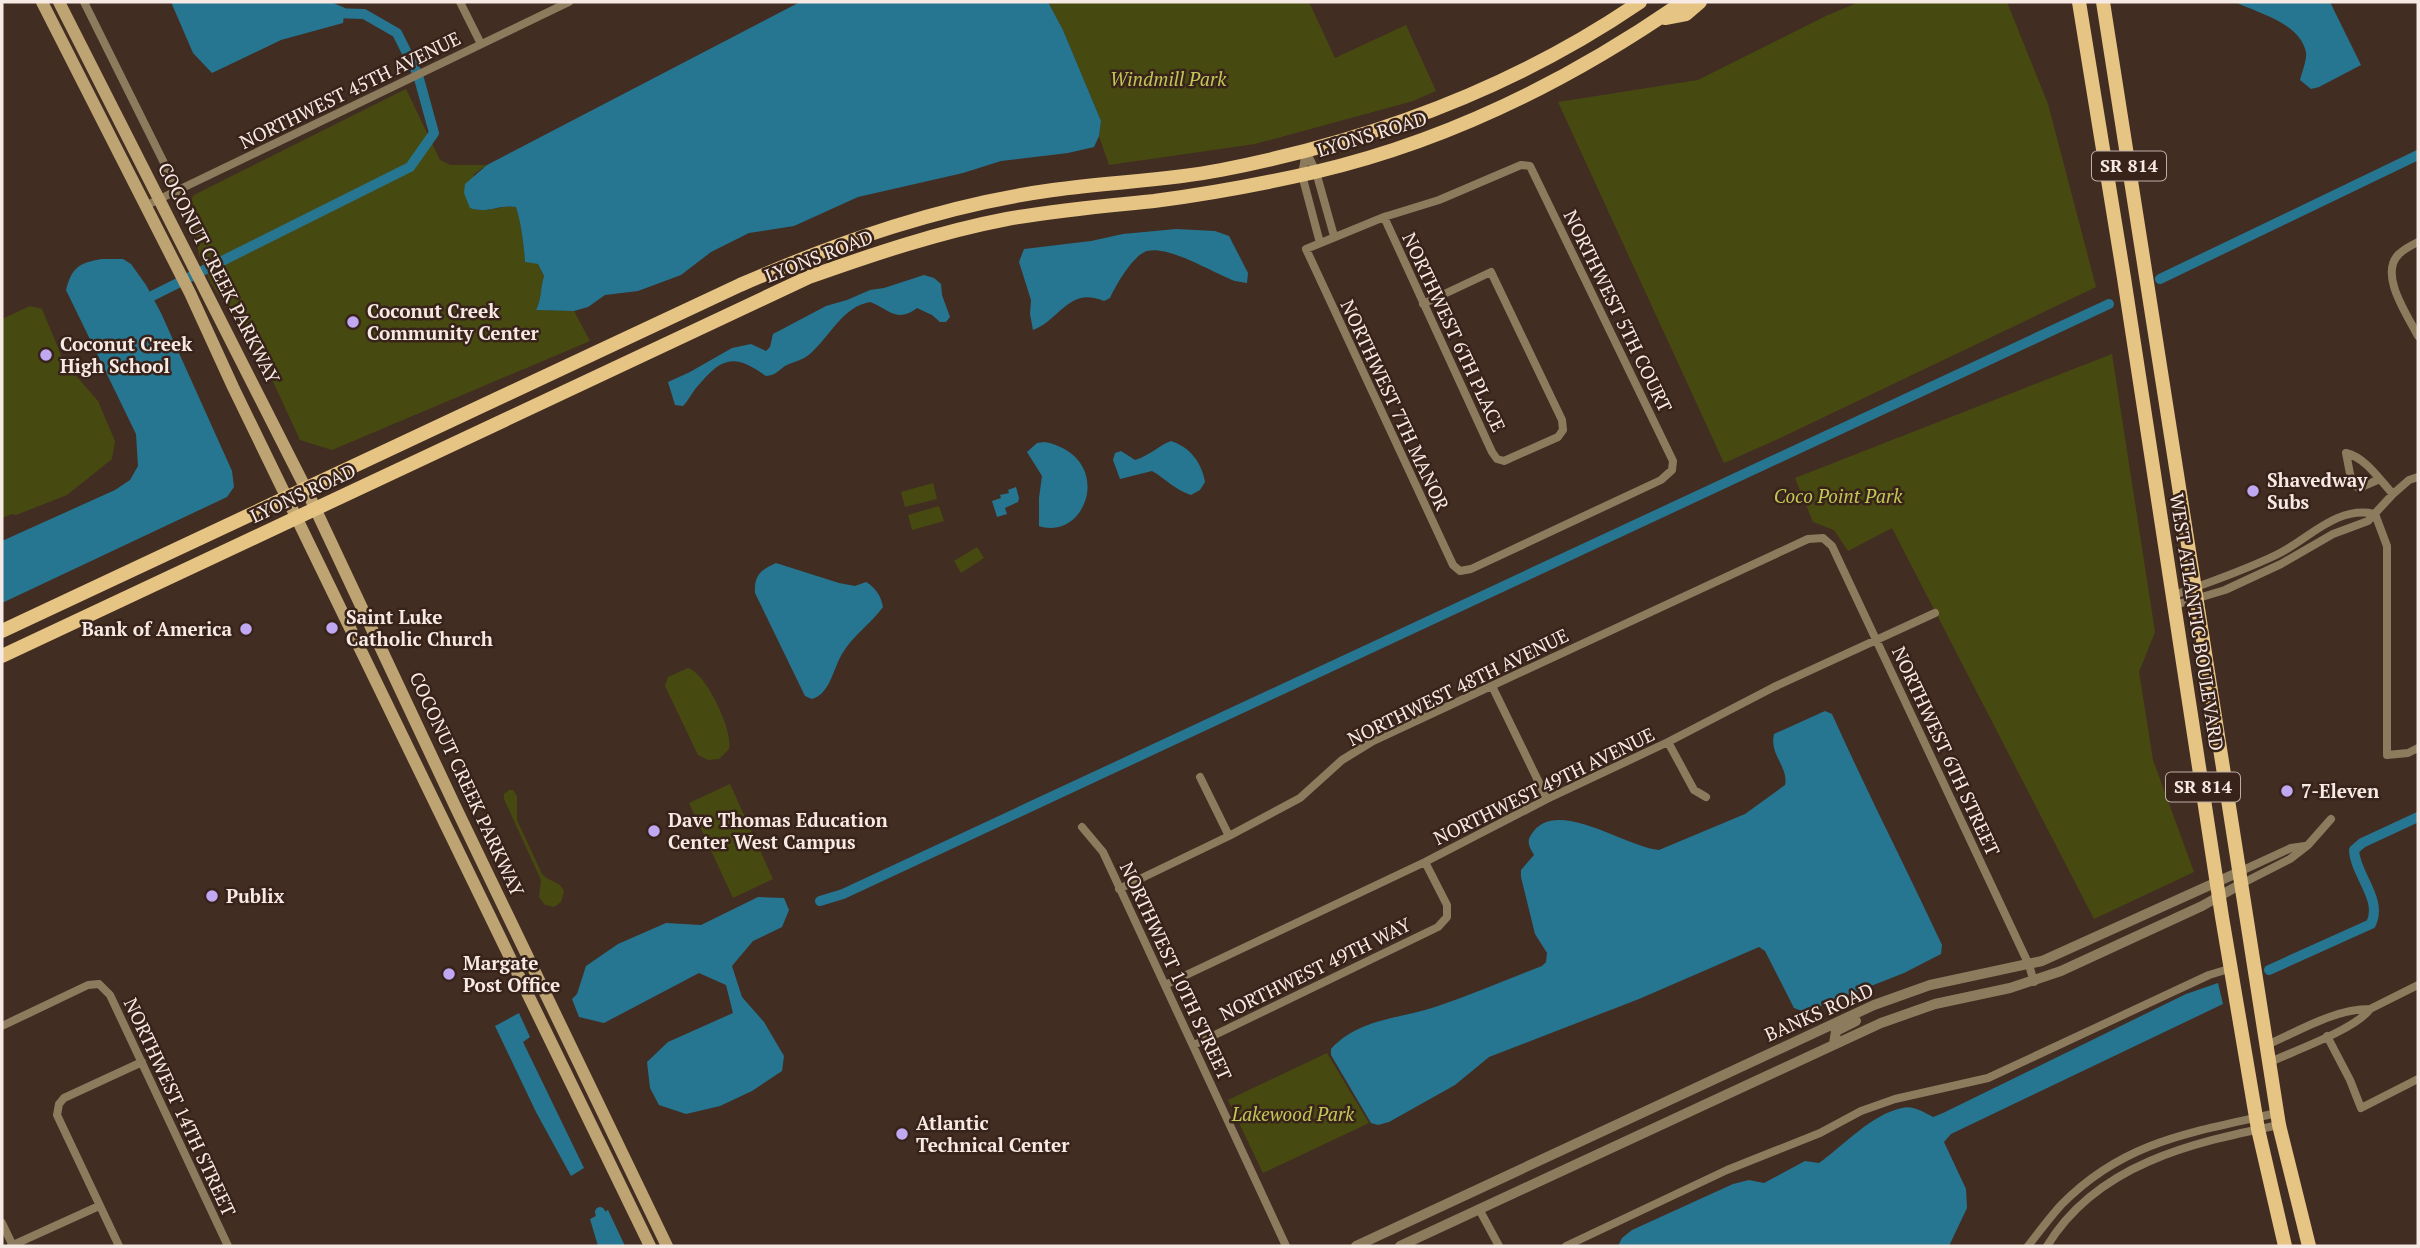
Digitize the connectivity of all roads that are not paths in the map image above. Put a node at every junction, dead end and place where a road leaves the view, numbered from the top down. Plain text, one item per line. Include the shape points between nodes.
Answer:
1 (42, 2) edge
2 (59, 2) edge
3 (84, 2) edge
4 (460, 2) edge
5 (569, 2) edge
6 (1640, 2) edge
7 (1683, 2) edge
8 (1700, 2) edge
9 (2079, 2) edge
10 (2103, 2) edge
11 (1657, 20) junction
12 (481, 44) junction
13 (1306, 151) junction
14 (1309, 173) junction
15 (178, 191) junction
16 (159, 200) junction
17 (145, 206) junction
18 (1384, 217) junction
19 (1335, 236) junction
20 (2418, 242) edge
21 (1320, 243) junction
22 (196, 290) junction
23 (1423, 304) junction
24 (2155, 330) junction
25 (2133, 332) junction
26 (2418, 336) edge
27 (2418, 477) edge
28 (2380, 479) junction
29 (306, 489) junction
30 (2393, 494) junction
31 (288, 498) junction
32 (315, 508) junction
33 (2375, 514) junction
34 (297, 517) junction
35 (1824, 538) joint
36 (1460, 571) joint
37 (2197, 593) junction
38 (2174, 600) junction
39 (1935, 612) dead end
40 (2, 631) edge
41 (1876, 640) junction
42 (2, 656) edge
43 (1492, 686) junction
44 (1668, 742) junction
45 (2418, 748) edge
46 (1200, 777) dead end
47 (1706, 797) dead end
48 (1547, 799) junction
49 (2331, 818) dead end
50 (1082, 827) dead end
51 (1229, 836) junction
52 (1425, 862) junction
53 (2240, 878) junction
54 (1119, 889) junction
55 (2218, 889) junction
56 (2029, 965) junction
57 (2232, 968) junction
58 (2034, 982) junction
59 (1165, 985) junction
60 (2418, 985) edge
61 (1917, 990) junction
62 (2370, 1009) junction
63 (2, 1026) edge
64 (2327, 1036) junction
65 (1834, 1044) junction
66 (1194, 1045) junction
67 (2267, 1045) junction
68 (142, 1062) junction
69 (2270, 1062) junction
70 (2418, 1079) edge
71 (2278, 1119) junction
72 (2257, 1124) junction
73 (99, 1206) junction
74 (1479, 1209) junction
75 (2, 1223) edge
76 (12, 1246) edge
77 (119, 1246) edge
78 (228, 1246) edge
79 (650, 1246) edge
80 (667, 1246) edge
81 (1286, 1246) edge
82 (1356, 1246) edge
83 (1401, 1246) edge
84 (1499, 1246) edge
85 (1566, 1246) edge
86 (2028, 1246) edge
87 (2047, 1246) edge
88 (2286, 1246) edge
89 (2308, 1246) edge

1 - 17 main road, COCONUT CREEK PARKWAY
2 - 16 main road, COCONUT CREEK PARKWAY
3 - 15 street
4 - 12 street
5 - 12 street, NORTHWEST 45TH AVENUE
6 - 13 main road, LYONS ROAD via 1546,59 1465,98
7 - 11 main road, LYONS ROAD
8 - 11 main road via 1686,14
9 - 25 main road, WEST ATLANTIC BOULEVARD / SR 814
10 - 24 main road, WEST ATLANTIC BOULEVARD / SR 814
11 - 14 main road, LYONS ROAD via 1580,68 1505,106 1413,143
12 - 15 street, NORTHWEST 45TH AVENUE
13 - 14 street
13 - 14 street
13 - 29 main road, LYONS ROAD via 1218,171 1010,197 867,233 740,285
14 - 19 street
14 - 21 street
14 - 32 main road, LYONS ROAD via 1214,193 1009,219 865,257 809,277
15 - 16 street, NORTHWEST 45TH AVENUE
16 - 17 street, NORTHWEST 45TH AVENUE
16 - 22 main road, COCONUT CREEK PARKWAY via 187,256
17 - 22 main road, COCONUT CREEK PARKWAY via 175,263
18 - 19 street
18 - 23 street, NORTHWEST 6TH PLACE
18 - 36 street, NORTHWEST 5TH COURT via 1439,200 1521,165 1530,166 1673,461 1672,470 1661,480
19 - 21 street
20 - 26 street via 2398,254 2392,284
21 - 36 street, NORTHWEST 7TH MANOR via 1306,249 1453,565
22 - 29 main road, COCONUT CREEK PARKWAY via 246,367
22 - 31 main road, COCONUT CREEK PARKWAY
23 - 23 street, NORTHWEST 6TH PLACE via 1497,459 1504,461 1558,437 1562,420 1491,272
24 - 25 main road
24 - 37 main road, WEST ATLANTIC BOULEVARD / SR 814
25 - 38 main road, WEST ATLANTIC BOULEVARD / SR 814
27 - 30 street
28 - 28 street via 2355,456 2346,453 2352,484 2359,488
28 - 30 street
29 - 31 main road, LYONS ROAD
29 - 32 main road, COCONUT CREEK PARKWAY
30 - 33 street
31 - 34 main road, COCONUT CREEK PARKWAY
31 - 40 main road, LYONS ROAD
32 - 34 main road, LYONS ROAD
32 - 80 main road, COCONUT CREEK PARKWAY
33 - 37 street via 2225,590
33 - 37 street via 2347,514 2280,554
33 - 45 street via 2387,546 2387,755
34 - 42 main road, LYONS ROAD
34 - 79 main road, COCONUT CREEK PARKWAY
35 - 41 street, NORTHWEST 6TH STREET
35 - 43 street, NORTHWEST 48TH AVENUE via 1808,539
37 - 38 street
37 - 53 main road, WEST ATLANTIC BOULEVARD / SR 814
38 - 55 main road, WEST ATLANTIC BOULEVARD / SR 814
39 - 41 street, NORTHWEST 49TH AVENUE
41 - 44 street, NORTHWEST 49TH AVENUE
41 - 56 street, NORTHWEST 6TH STREET
43 - 48 street
43 - 51 street, NORTHWEST 48TH AVENUE via 1373,741 1342,760 1300,798
44 - 47 street via 1694,790
44 - 48 street, NORTHWEST 49TH AVENUE
46 - 51 street
48 - 52 street, NORTHWEST 49TH AVENUE
49 - 53 street, BANKS ROAD via 2308,845 2291,848
50 - 54 street, NORTHWEST 10TH STREET via 1103,852
51 - 54 street, NORTHWEST 48TH AVENUE
52 - 59 street, NORTHWEST 49TH AVENUE
52 - 66 street, NORTHWEST 49TH WAY via 1447,905 1447,917 1438,926
53 - 55 street, BANKS ROAD
53 - 67 main road, WEST ATLANTIC BOULEVARD / SR 814
54 - 59 street, NORTHWEST 10TH STREET
55 - 56 street, BANKS ROAD
55 - 57 main road, WEST ATLANTIC BOULEVARD / SR 814
55 - 58 street, BANKS ROAD via 2092,958
56 - 58 street, NORTHWEST 6TH STREET
56 - 61 street, BANKS ROAD
57 - 72 main road, WEST ATLANTIC BOULEVARD / SR 814
57 - 85 street via 1988,1078 1861,1111
58 - 65 street, BANKS ROAD via 1935,1004
59 - 66 street, NORTHWEST 10TH STREET
60 - 62 street
61 - 65 street via 1836,1031
61 - 82 street, BANKS ROAD via 1874,1005
62 - 64 street
62 - 67 street via 2338,1014
63 - 68 street, NORTHWEST 14TH STREET via 99,984 110,995
64 - 69 street
64 - 70 street via 2361,1108
65 - 74 street, BANKS ROAD
66 - 81 street, NORTHWEST 10TH STREET
67 - 69 main road, WEST ATLANTIC BOULEVARD / SR 814
68 - 73 street via 59,1104 57,1115
68 - 78 street, NORTHWEST 14TH STREET
69 - 71 main road, WEST ATLANTIC BOULEVARD / SR 814
71 - 72 street
71 - 89 main road, WEST ATLANTIC BOULEVARD / SR 814
72 - 86 street via 2157,1142 2123,1157 2062,1205
72 - 87 street via 2128,1170 2090,1196 2056,1230
72 - 88 main road, WEST ATLANTIC BOULEVARD / SR 814
73 - 76 street
73 - 77 street
74 - 83 street, BANKS ROAD
74 - 84 street
75 - 76 street

